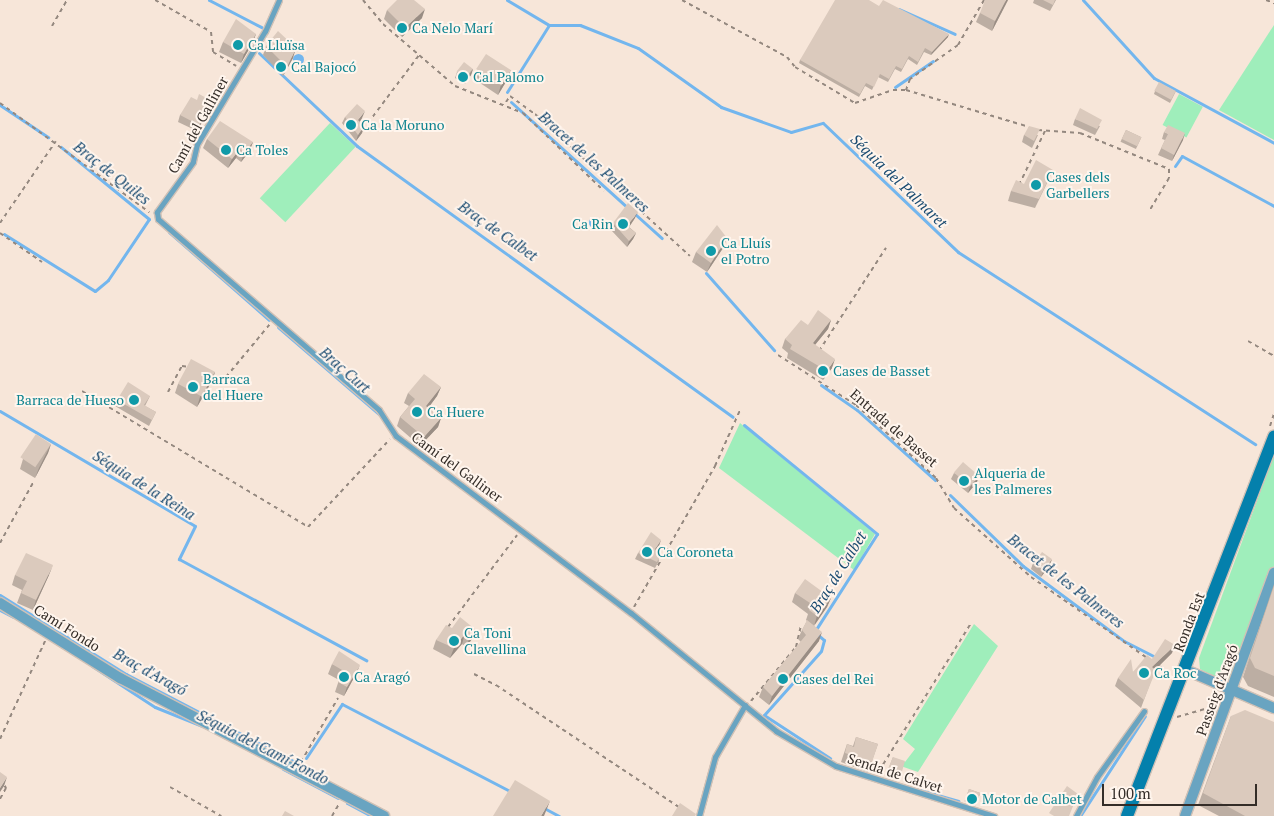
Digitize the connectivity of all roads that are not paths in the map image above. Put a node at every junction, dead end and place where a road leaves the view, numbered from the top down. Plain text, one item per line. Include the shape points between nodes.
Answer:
1 (279, 0) edge
2 (1274, 440) edge
3 (1274, 574) edge
4 (0, 603) edge
5 (1180, 673) junction
6 (1231, 690) junction
7 (745, 705) junction
8 (1274, 708) edge
9 (1144, 710) dead end
10 (1187, 815) edge
11 (384, 816) edge
12 (699, 816) edge
13 (994, 816) edge
14 (1076, 816) edge
15 (1127, 816) edge

1 - 7 lane, Camí del Galliner via 243,69 202,135 194,162 157,215 379,410 396,436 631,613
2 - 5 main road, Ronda Est
3 - 6 street, Passeig d'Aragó
4 - 11 street, Camí Fondo via 120,678
5 - 6 street
5 - 15 main road, Ronda Est
6 - 8 street
6 - 10 street, Passeig d'Aragó
7 - 12 lane via 715,757
7 - 13 lane, Senda de Calvet via 776,731 836,766
9 - 14 lane via 1097,777

